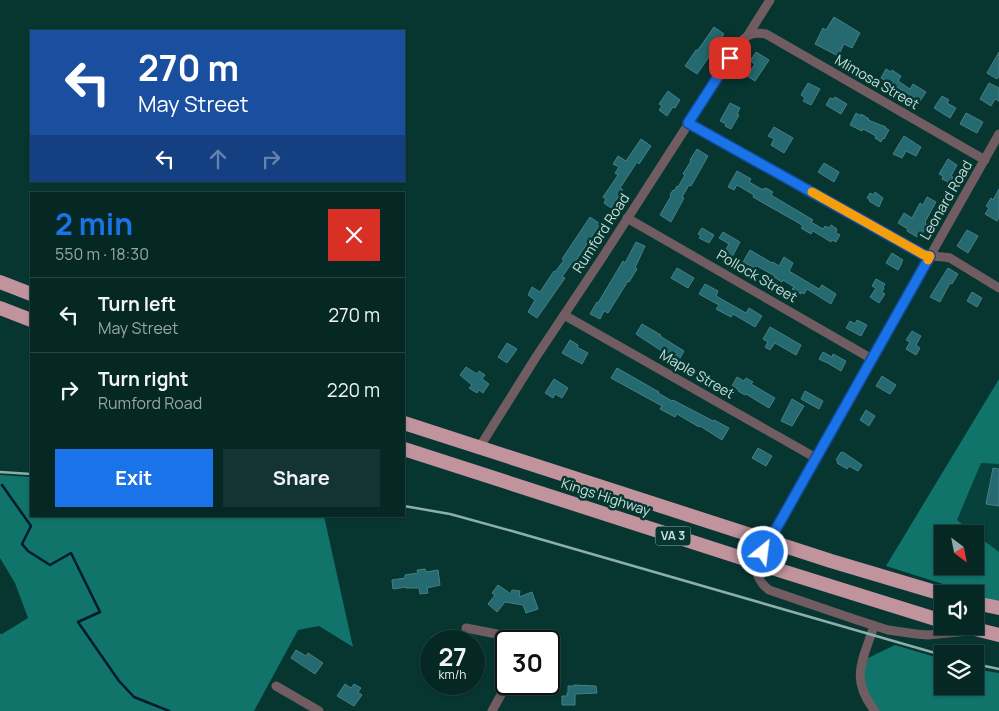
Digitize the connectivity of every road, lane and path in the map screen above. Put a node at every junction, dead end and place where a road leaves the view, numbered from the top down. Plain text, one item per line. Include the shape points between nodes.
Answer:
1 (770, 0) edge
2 (751, 34) junction
3 (688, 123) junction
4 (999, 134) edge
5 (985, 160) junction
6 (627, 218) junction
7 (930, 256) junction
8 (0, 282) edge
9 (999, 288) edge
10 (30, 294) edge
11 (0, 308) edge
12 (564, 315) junction
13 (30, 320) edge
14 (872, 358) junction
15 (405, 423) edge
16 (479, 448) junction
17 (405, 449) edge
18 (816, 458) junction
19 (768, 541) junction
20 (757, 563) junction
21 (934, 592) edge
22 (984, 605) edge
23 (999, 608) edge
24 (934, 618) edge
25 (874, 626) junction
26 (466, 628) dead end
27 (984, 631) edge
28 (495, 634) edge
29 (934, 634) edge
30 (999, 635) edge
31 (276, 686) dead end
32 (501, 695) edge
33 (319, 711) edge
34 (492, 711) edge
35 (875, 711) edge

1 - 2 street, Rumford Road
2 - 3 street, Rumford Road via 741,42
2 - 5 street, Mimosa Street via 766,34
3 - 6 street, Rumford Road
3 - 7 street
4 - 5 street, Leonard Road
5 - 7 street, Leonard Road
6 - 12 street, Rumford Road
6 - 14 street, Pollock Street
7 - 9 street via 950,258
7 - 14 street, Leonard Road
8 - 10 highway
11 - 13 highway
12 - 16 street, Rumford Road
12 - 18 street, Maple Street
14 - 18 street, Leonard Road
15 - 16 highway, Kings Highway / VA 3
16 - 19 highway, Kings Highway / VA 3
17 - 20 highway, Kings Highway / VA 3
18 - 19 street, Leonard Road
19 - 20 street, Leonard Road
19 - 21 highway, Kings Highway / VA 3
20 - 24 highway, Kings Highway / VA 3
20 - 25 street via 759,580 769,590
22 - 23 highway
25 - 29 street
25 - 35 street via 860,667 860,677 864,696
26 - 28 street
27 - 30 highway
31 - 33 street
32 - 34 street

